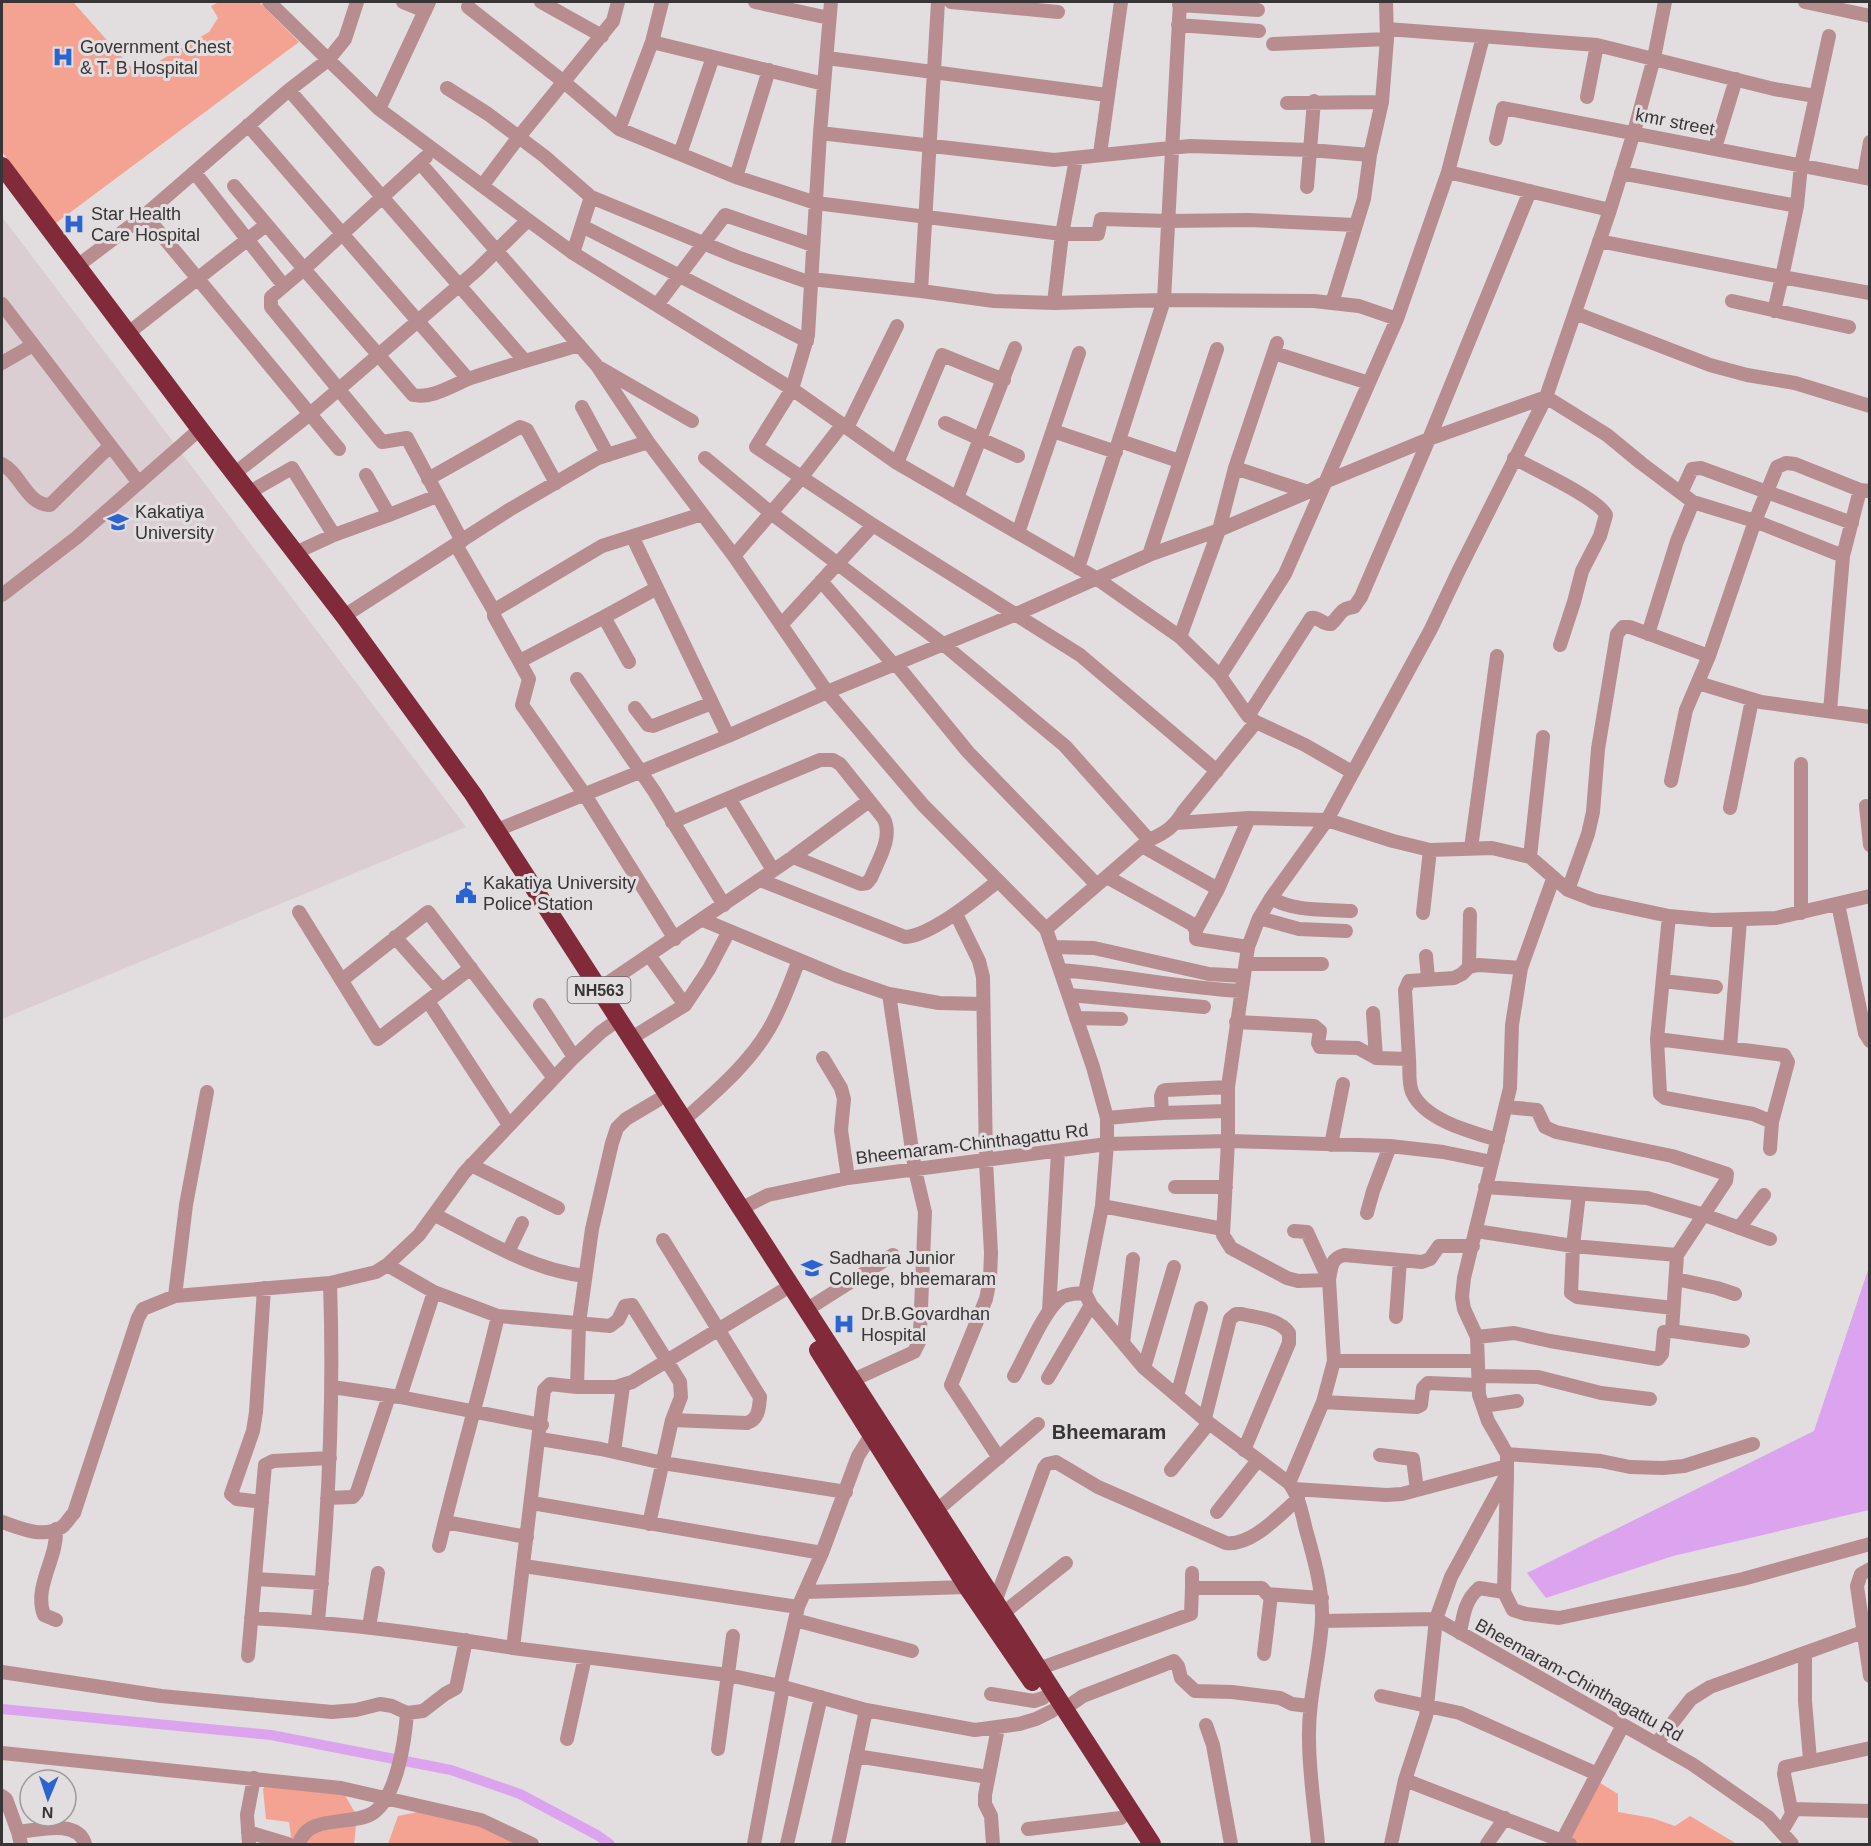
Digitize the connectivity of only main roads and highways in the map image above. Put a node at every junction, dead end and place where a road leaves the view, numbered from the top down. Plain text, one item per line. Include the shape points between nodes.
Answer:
1 (2, 166) edge
2 (2, 186) edge
3 (196, 432) junction
4 (614, 1023) junction
5 (875, 1429) junction
6 (1053, 1706) junction
7 (1138, 1845) edge
8 (1152, 1845) edge

1 - 3 highway, NH563
2 - 3 highway, NH563
3 - 4 highway, NH563 via 466,800
3 - 4 highway, NH563 via 234,474 344,616 473,794 598,989
4 - 5 highway, NH563 via 657,1100
4 - 5 highway, NH563 via 630,1039 853,1380
5 - 6 highway, NH563 via 967,1587
5 - 6 highway, NH563 via 936,1511 999,1608 1038,1670
6 - 7 highway, NH563
6 - 8 highway, NH563

